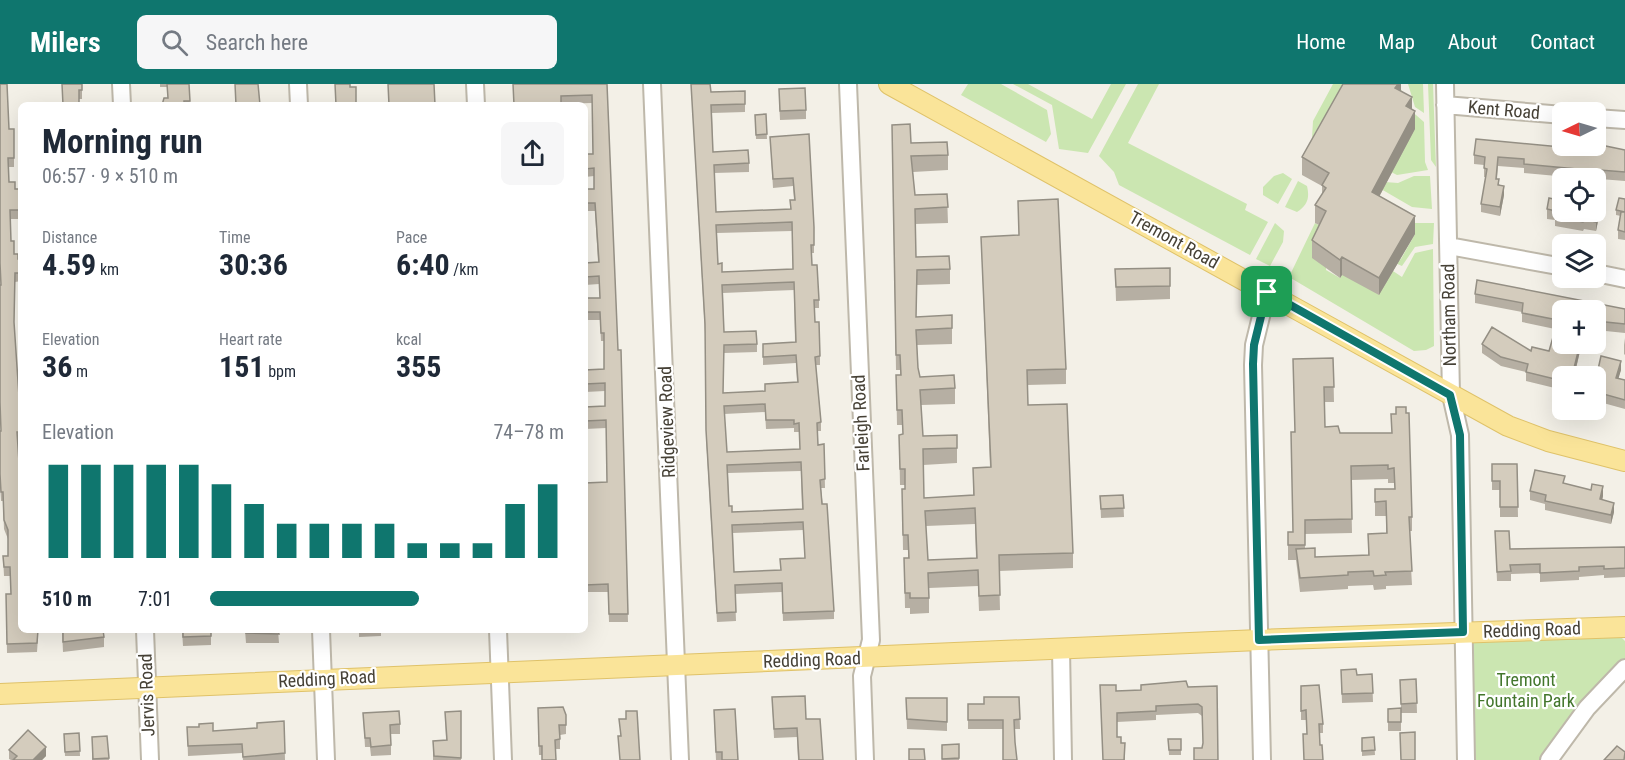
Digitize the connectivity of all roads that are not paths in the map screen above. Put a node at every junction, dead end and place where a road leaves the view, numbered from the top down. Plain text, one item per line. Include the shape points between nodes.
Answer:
1 (121, 84) edge
2 (298, 84) edge
3 (475, 84) edge
4 (652, 84) edge
5 (848, 84) edge
6 (889, 84) edge
7 (1445, 84) edge
8 (122, 102) edge
9 (299, 102) edge
10 (476, 102) edge
11 (1445, 105) junction
12 (1552, 114) edge
13 (1606, 119) edge
14 (1625, 120) edge
15 (1449, 246) junction
16 (1552, 265) edge
17 (1606, 275) edge
18 (1625, 279) edge
19 (1267, 292) junction
20 (1450, 395) junction
21 (1625, 461) edge
22 (1625, 627) edge
23 (1463, 632) junction
24 (145, 633) edge
25 (321, 633) edge
26 (498, 633) edge
27 (1259, 640) junction
28 (1061, 649) junction
29 (867, 658) junction
30 (676, 665) junction
31 (1625, 668) edge
32 (499, 672) junction
33 (323, 680) junction
34 (147, 687) junction
35 (0, 694) edge
36 (150, 760) edge
37 (326, 760) edge
38 (503, 760) edge
39 (680, 760) edge
40 (865, 760) edge
41 (1063, 760) edge
42 (1262, 760) edge
43 (1466, 760) edge
44 (1549, 760) edge

1 - 8 street
2 - 9 street
3 - 10 street
4 - 30 street, Ridgeview Road
5 - 29 street, Farleigh Road via 871,628
6 - 19 main road, Tremont Road
7 - 11 street, Northam Road
11 - 12 street, Kent Road
11 - 15 street, Northam Road
13 - 14 street
15 - 16 street
15 - 20 street, Northam Road
17 - 18 street
19 - 20 main road, Tremont Road
19 - 27 street via 1253,364
20 - 21 main road, Tremont Road via 1532,435
20 - 23 street, Northam Road via 1460,435
22 - 23 main road, Redding Road
23 - 27 main road, Redding Road
23 - 43 street, Northam Road
24 - 34 street, Jervis Road
25 - 33 street
26 - 32 street
27 - 28 main road, Redding Road
27 - 42 street
28 - 29 main road, Redding Road
28 - 41 street
29 - 30 main road, Redding Road
29 - 40 street, Farleigh Road via 862,676
30 - 32 main road, Redding Road
30 - 39 street, Ridgeview Road
31 - 44 street via 1587,708
32 - 33 main road, Redding Road
32 - 38 street
33 - 34 main road, Redding Road
33 - 37 street
34 - 35 main road, Redding Road
34 - 36 street, Jervis Road

